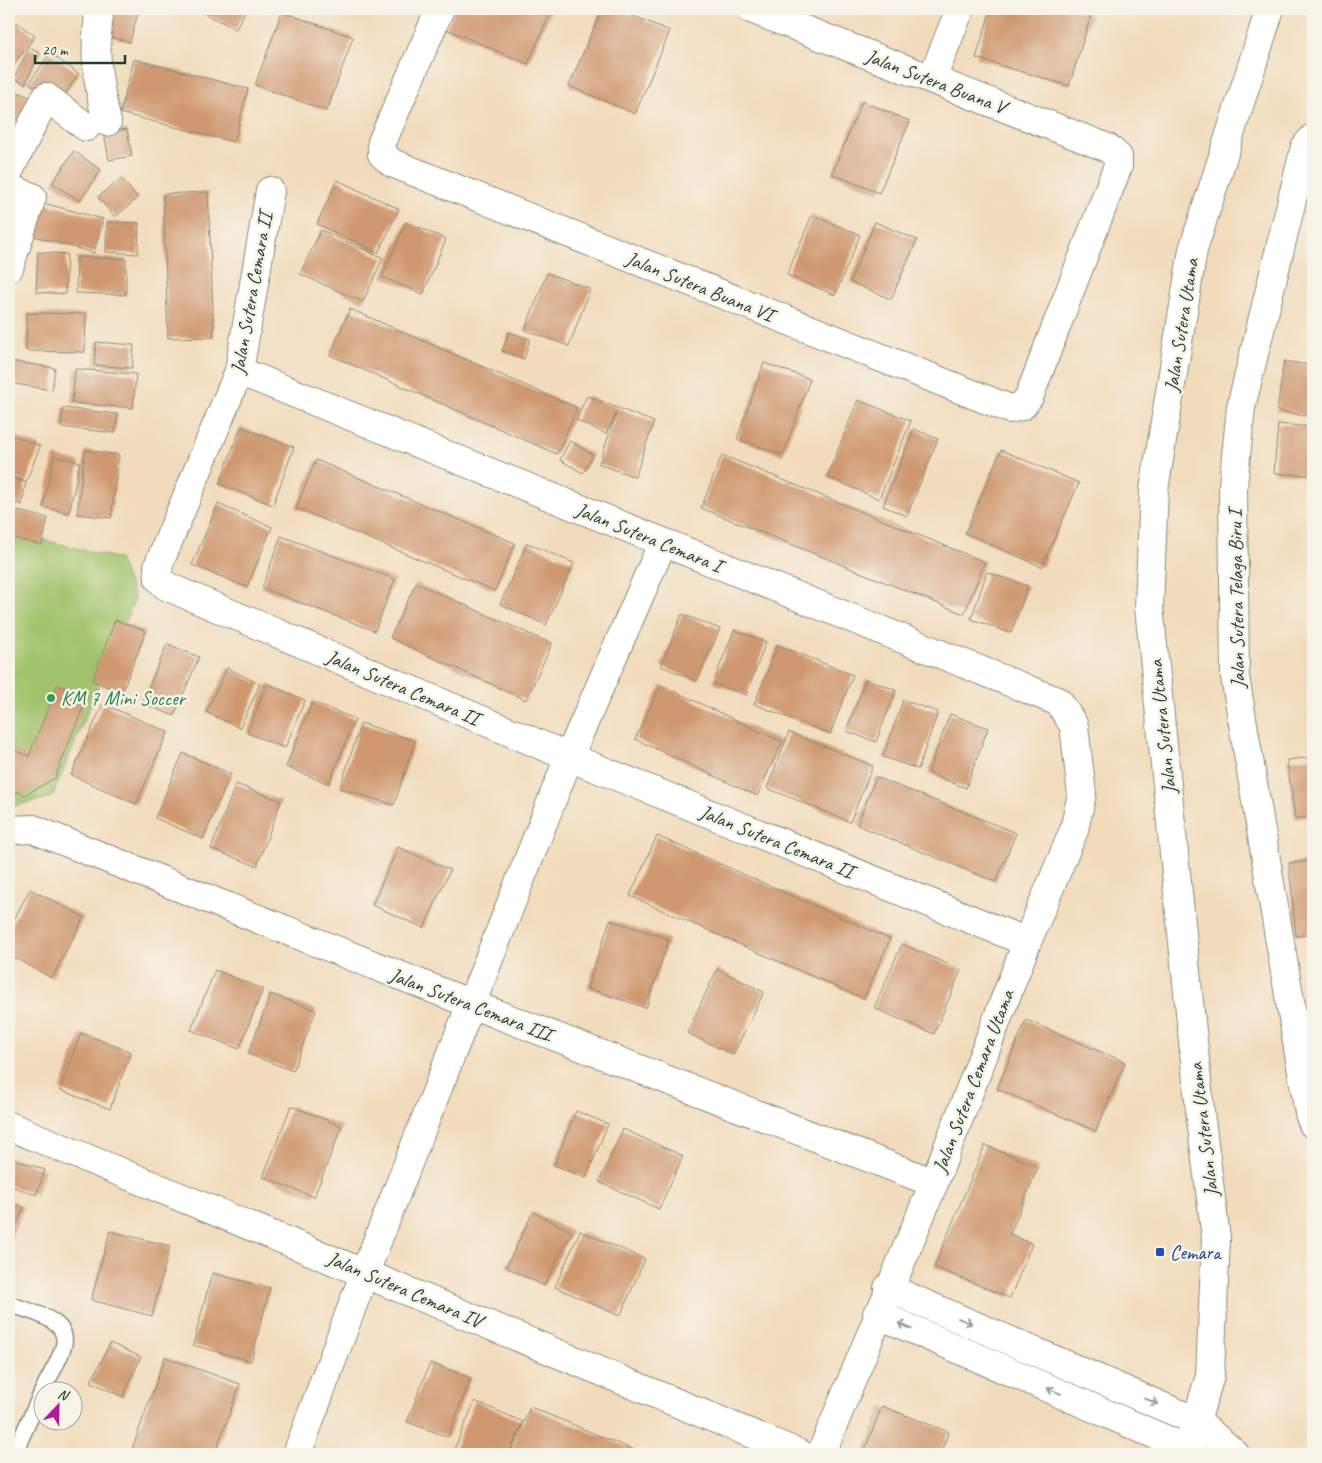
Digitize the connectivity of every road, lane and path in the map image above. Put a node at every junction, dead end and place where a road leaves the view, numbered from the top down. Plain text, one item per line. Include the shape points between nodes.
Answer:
1 (100, 9) edge
2 (440, 9) edge
3 (751, 9) edge
4 (960, 9) edge
5 (1270, 9) edge
6 (932, 79) junction
7 (1313, 138) edge
8 (9, 171) edge
9 (9, 188) edge
10 (270, 191) dead end
11 (9, 268) edge
12 (239, 371) junction
13 (1022, 406) joint
14 (662, 542) junction
15 (1059, 702) joint
16 (569, 757) junction
17 (9, 830) edge
18 (1027, 942) junction
19 (472, 1004) junction
20 (1313, 1124) edge
21 (9, 1126) edge
22 (934, 1183) junction
23 (365, 1272) junction
24 (888, 1288) junction
25 (9, 1304) edge
26 (877, 1314) junction
27 (48, 1380) edge
28 (32, 1415) edge
29 (1196, 1421) junction
30 (1189, 1453) edge
31 (14, 1454) edge
32 (298, 1454) edge
33 (800, 1454) edge
34 (821, 1454) edge
35 (1235, 1454) edge

1 - 8 street via 95,39 100,90 97,124 46,97
2 - 13 street, Jalan Sutera Buana VI via 382,142 382,154 392,163 1010,409
3 - 6 street, Jalan Sutera Buana V
4 - 6 street
5 - 29 street, Jalan Sutera Utama via 1193,250 1154,490 1150,607 1201,1120 1216,1238 1210,1376
6 - 13 street, Jalan Sutera Buana V via 1108,148 1118,157 1118,166 1029,397
7 - 20 street, Jalan Sutera Telaga Biru I via 1305,147 1241,407 1233,486 1235,677
9 - 11 street via 32,197
10 - 12 street, Jalan Sutera Cemara II
12 - 14 street, Jalan Sutera Cemara I
12 - 16 street, Jalan Sutera Cemara II via 158,566 159,579 166,586
14 - 15 street, Jalan Sutera Cemara I
14 - 16 street
15 - 18 street, Jalan Sutera Cemara Utama via 1074,726 1082,794 1074,830
16 - 18 street, Jalan Sutera Cemara II
16 - 19 street
17 - 19 street, Jalan Sutera Cemara III via 33,829
18 - 22 street, Jalan Sutera Cemara Utama
19 - 22 street, Jalan Sutera Cemara III
19 - 23 street
21 - 23 street, Jalan Sutera Cemara IV
22 - 24 street, Jalan Sutera Cemara Utama
23 - 32 street
23 - 33 street, Jalan Sutera Cemara IV
24 - 26 street, Jalan Sutera Cemara Utama
24 -> 29 street
25 - 27 lane via 49,1319 61,1328 65,1343
30 -> 26 street
26 - 34 street, Jalan Sutera Cemara Utama
28 - 31 lane
29 - 30 street, Jalan Sutera Utama
29 - 35 street

